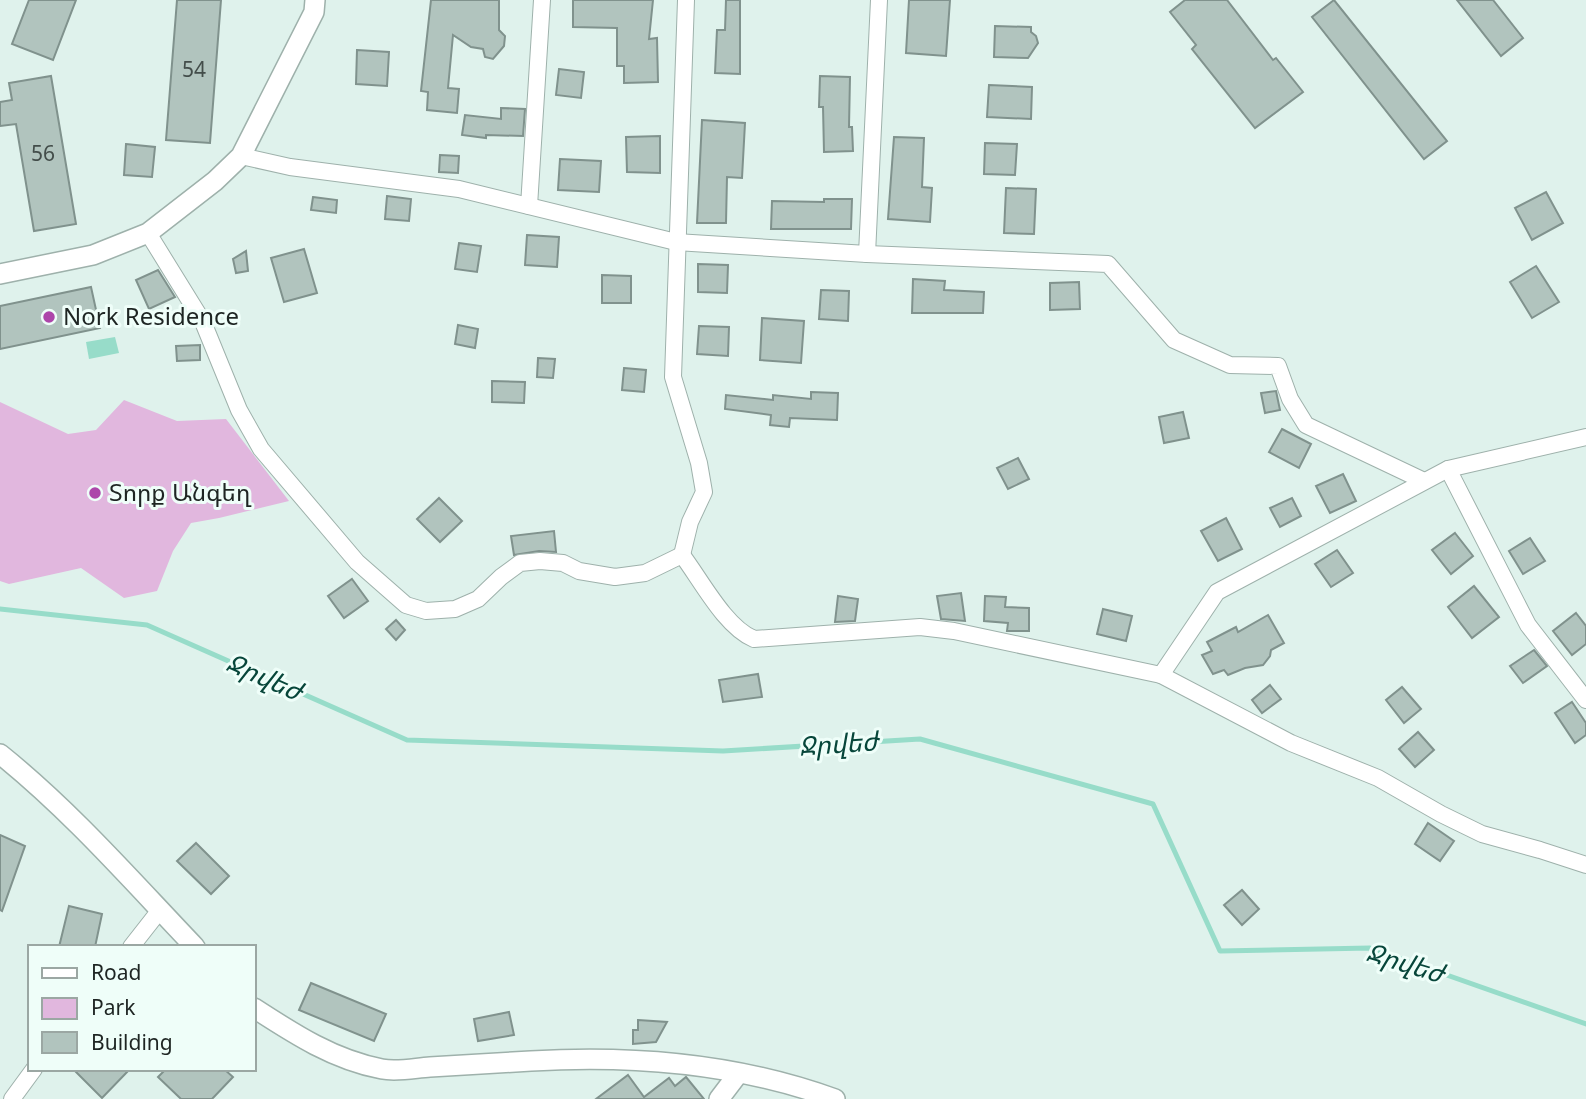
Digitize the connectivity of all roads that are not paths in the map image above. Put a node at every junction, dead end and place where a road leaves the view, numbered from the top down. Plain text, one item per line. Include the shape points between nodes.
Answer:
1 (315, 0) edge
2 (542, 0) edge
3 (686, 0) edge
4 (879, 0) edge
5 (241, 156) junction
6 (529, 206) junction
7 (148, 233) junction
8 (676, 242) junction
9 (867, 254) junction
10 (0, 274) edge
11 (1586, 437) edge
12 (1448, 470) junction
13 (1424, 481) junction
14 (682, 555) junction
15 (1161, 675) junction
16 (1586, 700) edge
17 (0, 754) edge
18 (1586, 865) edge
19 (160, 910) junction
20 (133, 945) edge
21 (193, 945) edge
22 (256, 1009) edge
23 (33, 1071) edge
24 (737, 1074) junction
25 (12, 1099) edge
26 (719, 1099) edge
27 (835, 1099) edge

1 - 5 street
2 - 6 street
3 - 8 street
4 - 9 street
5 - 6 street via 290,167 459,189
5 - 7 street
6 - 8 street
7 - 10 street via 93,255
7 - 14 street via 202,322 239,410 261,449 357,562 405,605 426,611 455,609 478,599 520,564 563,563 579,571 615,577 645,573
8 - 9 street
8 - 14 street via 673,377 704,492
9 - 13 street via 1108,264 1174,340 1230,365 1278,366 1306,425
11 - 12 street
12 - 13 street
12 - 16 street via 1528,625
13 - 15 street via 1217,592
14 - 15 street via 741,634 754,639 920,627
15 - 18 street via 1291,743 1378,778 1482,834
17 - 19 street via 67,813
19 - 20 street
19 - 21 street
22 - 24 street via 334,1056 385,1069 576,1059 651,1062
23 - 25 street
24 - 26 street
24 - 27 street via 803,1087

